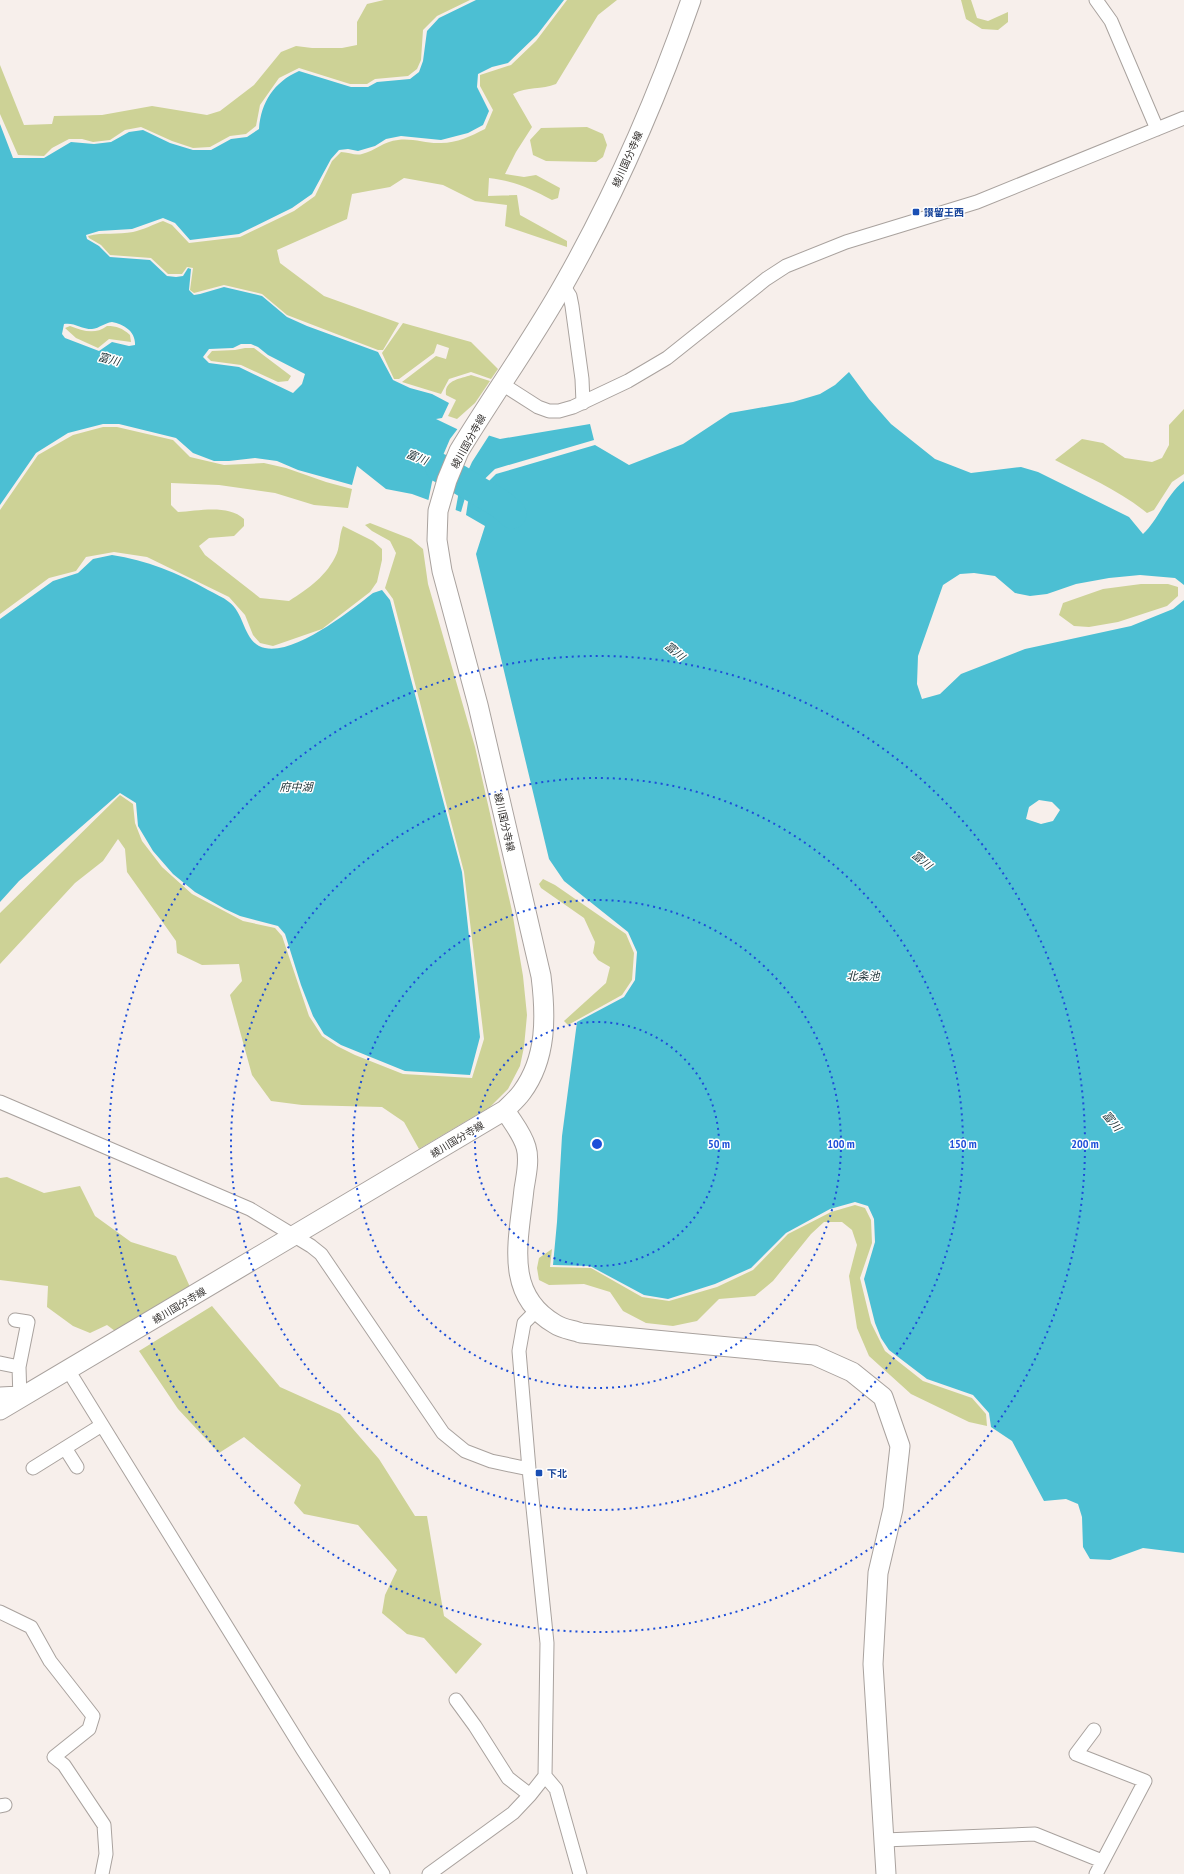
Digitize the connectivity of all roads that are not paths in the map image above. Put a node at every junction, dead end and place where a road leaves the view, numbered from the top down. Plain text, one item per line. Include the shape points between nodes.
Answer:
1 (691, 0) edge
2 (1096, 0) edge
3 (1184, 118) edge
4 (1157, 129) junction
5 (563, 285) junction
6 (502, 384) junction
7 (583, 403) junction
8 (0, 1102) edge
9 (505, 1110) junction
10 (294, 1236) junction
11 (536, 1311) junction
12 (15, 1320) dead end
13 (0, 1363) edge
14 (19, 1367) junction
15 (68, 1370) junction
16 (0, 1394) edge
17 (20, 1396) junction
18 (0, 1410) edge
19 (102, 1425) junction
20 (65, 1448) junction
21 (77, 1467) dead end
22 (33, 1468) dead end
23 (529, 1469) junction
24 (0, 1612) edge
25 (456, 1700) dead end
26 (1094, 1730) dead end
27 (545, 1776) junction
28 (530, 1795) junction
29 (884, 1840) junction
30 (1102, 1861) junction
31 (102, 1874) edge
32 (383, 1874) edge
33 (429, 1874) edge
34 (580, 1874) edge
35 (886, 1874) edge
36 (1096, 1874) edge

1 - 5 main road, 綾川国分寺線 via 669,64 639,133 596,225
2 - 4 street via 1111,21
3 - 4 street
4 - 7 street via 977,202 846,242 786,266 667,358
5 - 6 main road, 綾川国分寺線
5 - 7 street via 570,296 572,306
6 - 7 street via 538,407 549,411 559,411
6 - 9 main road, 綾川国分寺線 via 460,451 447,480 438,511 437,540 442,571 478,705 541,976 544,1002 538,1062 522,1093
8 - 10 street via 250,1209
9 - 10 main road, 綾川国分寺線
9 - 11 main road via 527,1148 518,1248 519,1279 525,1295
10 - 15 main road, 綾川国分寺線
10 - 23 street via 322,1254 443,1433 465,1451 491,1461
11 - 23 street via 524,1323 519,1351
11 - 29 main road via 556,1325 581,1333 814,1355 852,1372 883,1397 900,1446 894,1509 878,1573 873,1664
12 - 14 street via 28,1322
13 - 14 street
14 - 17 street
15 - 17 main road, 綾川国分寺線
15 - 19 street
16 - 17 street
17 - 18 main road, 綾川国分寺線
19 - 20 street
19 - 32 street via 303,1750
20 - 21 street
20 - 22 street
23 - 27 street via 547,1642
24 - 31 street via 31,1627 50,1662 93,1716 89,1729 54,1757 64,1765 104,1825 106,1854
25 - 28 street via 508,1778
26 - 30 street via 1076,1754 1145,1781
27 - 28 street
27 - 34 street via 556,1789
28 - 33 street via 512,1812
29 - 30 street via 1035,1834
29 - 35 main road
30 - 36 street

